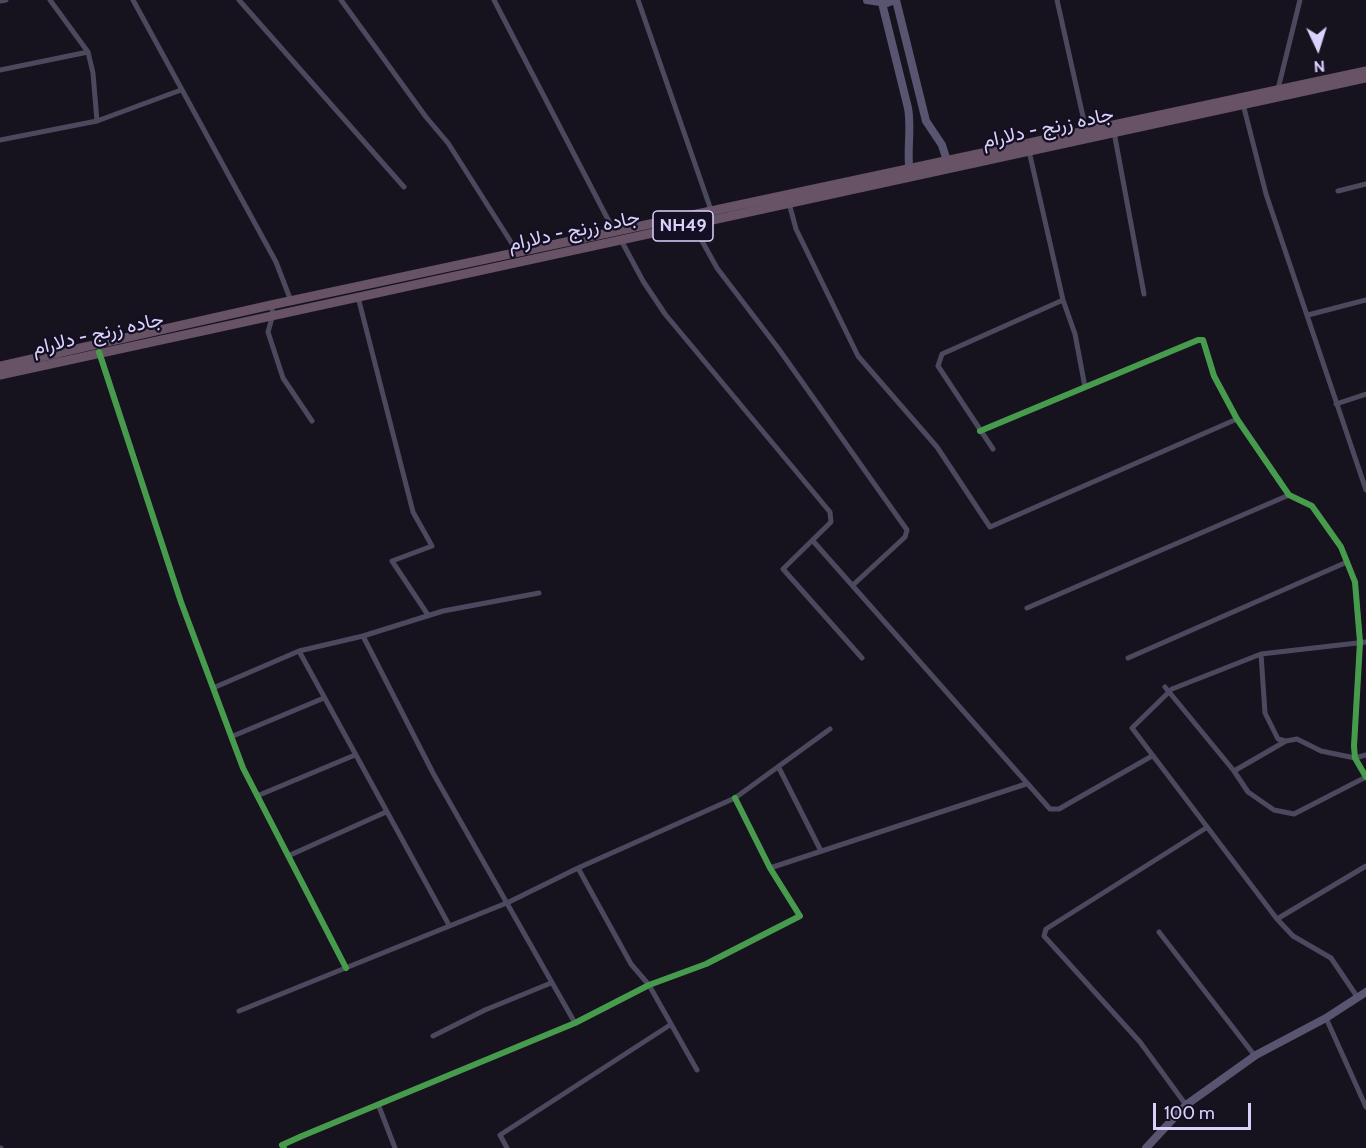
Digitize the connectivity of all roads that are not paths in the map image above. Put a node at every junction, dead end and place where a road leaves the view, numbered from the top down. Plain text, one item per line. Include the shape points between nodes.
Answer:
1 (6, 0) edge
2 (50, 0) edge
3 (133, 0) edge
4 (239, 0) edge
5 (341, 0) edge
6 (494, 0) edge
7 (638, 0) edge
8 (867, 0) edge
9 (895, 0) edge
10 (1057, 0) edge
11 (1300, 0) edge
12 (0, 1) edge
13 (882, 3) junction
14 (88, 52) junction
15 (0, 70) edge
16 (1366, 70) edge
17 (1366, 78) edge
18 (1278, 89) junction
19 (181, 90) junction
20 (1242, 101) junction
21 (97, 121) junction
22 (1086, 130) junction
23 (1114, 132) junction
24 (0, 140) edge
25 (1029, 151) junction
26 (948, 164) junction
27 (910, 172) junction
28 (1366, 184) edge
29 (404, 187) dead end
30 (1338, 191) dead end
31 (789, 203) junction
32 (711, 210) junction
33 (691, 220) junction
34 (618, 236) junction
35 (518, 252) junction
36 (1144, 294) dead end
37 (357, 295) junction
38 (1063, 300) junction
39 (1366, 300) edge
40 (291, 301) junction
41 (272, 309) junction
42 (1308, 315) junction
43 (99, 352) junction
44 (0, 366) edge
45 (0, 375) edge
46 (1085, 387) junction
47 (1366, 394) edge
48 (1336, 404) junction
49 (1237, 419) junction
50 (312, 421) dead end
51 (980, 431) junction
52 (993, 449) dead end
53 (1366, 467) edge
54 (1358, 469) junction
55 (1366, 490) edge
56 (1289, 495) junction
57 (813, 541) junction
58 (1347, 562) junction
59 (853, 585) junction
60 (539, 593) dead end
61 (1027, 608) dead end
62 (428, 615) junction
63 (363, 636) junction
64 (1363, 642) edge
65 (299, 651) junction
66 (1261, 654) junction
67 (862, 658) dead end
68 (1128, 658) dead end
69 (1165, 687) dead end
70 (213, 688) junction
71 (1168, 694) junction
72 (324, 698) junction
73 (830, 729) dead end
74 (233, 736) junction
75 (1286, 741) junction
76 (355, 755) junction
77 (1366, 755) edge
78 (1152, 756) junction
79 (1355, 758) junction
80 (779, 768) junction
81 (1234, 771) junction
82 (1366, 777) edge
83 (1026, 784) junction
84 (257, 796) junction
85 (735, 798) junction
86 (386, 812) junction
87 (1206, 828) junction
88 (821, 851) junction
89 (288, 856) junction
90 (1366, 866) edge
91 (578, 868) junction
92 (770, 868) junction
93 (509, 902) junction
94 (1277, 919) junction
95 (449, 925) junction
96 (1159, 932) dead end
97 (346, 968) junction
98 (551, 983) junction
99 (649, 985) junction
100 (1366, 992) edge
101 (1358, 1000) junction
102 (239, 1011) dead end
103 (1326, 1018) junction
104 (575, 1023) junction
105 (670, 1025) junction
106 (433, 1036) dead end
107 (1256, 1057) junction
108 (697, 1070) dead end
109 (378, 1104) junction
110 (1186, 1106) junction
111 (1366, 1107) edge
112 (284, 1148) edge
113 (395, 1148) edge
114 (507, 1148) edge
115 (1146, 1148) edge

1 - 12 street
2 - 14 street
3 - 19 street
4 - 29 street
5 - 35 street via 448,143
6 - 34 street
7 - 32 street
8 - 13 street
9 - 13 street
9 - 26 street via 926,121 942,145
10 - 22 street
11 - 18 street
13 - 27 street via 911,125 906,151
14 - 15 street
14 - 21 street
16 - 18 highway, جاده زرنج - دلارام / NH49
17 - 20 highway, جاده زرنج - دلارام / NH49
18 - 20 highway, جاده زرنج - دلارام / NH49
19 - 21 street
19 - 40 street via 276,262
20 - 22 highway, جاده زرنج - دلارام / NH49
20 - 23 highway, جاده زرنج - دلارام / NH49
20 - 42 street via 1266,194
21 - 24 street
22 - 26 highway, جاده زرنج - دلارام / NH49
23 - 25 highway, جاده زرنج - دلارام / NH49
23 - 36 street
25 - 26 highway, جاده زرنج - دلارام / NH49
25 - 38 street
26 - 27 highway, جاده زرنج - دلارام / NH49
27 - 31 highway, جاده زرنج - دلارام / NH49
27 - 32 highway, جاده زرنج - دلارام / NH49
28 - 30 street
31 - 33 highway, جاده زرنج - دلارام / NH49
31 - 49 street via 796,229 858,356 937,447 990,527
32 - 33 highway, جاده زرنج - دلارام / NH49
33 - 34 highway, جاده زرنج - دلارام / NH49
33 - 59 street via 717,268 907,530 905,537
34 - 35 highway, جاده زرنج - دلارام / NH49
34 - 37 highway, جاده زرنج - دلارام / NH49
34 - 57 street via 665,314 830,512 831,522
35 - 40 highway, جاده زرنج - دلارام / NH49
37 - 41 highway, جاده زرنج - دلارام / NH49
37 - 62 street via 413,512 432,546 392,561
38 - 46 street via 1075,334
38 - 51 street via 938,358 938,366
39 - 42 street
40 - 41 highway, جاده زرنج - دلارام / NH49
41 - 43 highway, جاده زرنج - دلارام / NH49
41 - 44 highway, جاده زرنج - دلارام / NH49
41 - 50 street via 268,332 283,378
42 - 48 street
43 - 45 highway, جاده زرنج - دلارام / NH49
43 - 70 street
46 - 49 street via 1203,340 1214,376
46 - 51 street
47 - 48 street
48 - 54 street
49 - 56 street
51 - 52 street
53 - 54 street
54 - 55 street
56 - 58 street via 1312,506
56 - 61 street
57 - 59 street
57 - 67 street via 783,569
58 - 64 street via 1355,582
58 - 68 street
59 - 83 street
60 - 62 street
62 - 63 street
63 - 65 street
63 - 93 street via 423,754
64 - 66 street
64 - 79 street
65 - 70 street
65 - 72 street
66 - 71 street via 1172,689
66 - 75 street via 1264,713 1278,739
69 - 71 street
70 - 74 street
71 - 78 street via 1132,728
71 - 81 street
72 - 74 street
72 - 76 street
73 - 80 street
74 - 84 street
75 - 79 street via 1297,739 1321,751
75 - 81 street
76 - 84 street
76 - 86 street
77 - 79 street
78 - 83 street via 1054,811
78 - 87 street
79 - 82 street
80 - 85 street
80 - 88 street
81 - 82 street via 1248,792 1274,810 1294,814
83 - 88 street
84 - 89 street
85 - 91 street
85 - 92 street
86 - 89 street
86 - 95 street
87 - 94 street
87 - 110 street via 1046,929 1044,936 1140,1042
88 - 92 street
89 - 97 street
90 - 94 street
91 - 93 street
91 - 99 street via 631,964
92 - 99 street via 800,916 706,964
93 - 95 street
93 - 98 street
94 - 101 street via 1293,936 1331,958
95 - 97 street
96 - 107 street
97 - 102 street
98 - 104 street
98 - 106 street
99 - 104 street
99 - 105 street
100 - 101 street
101 - 103 street
103 - 107 street
103 - 111 street
104 - 109 street
105 - 108 street
105 - 114 street via 500,1135
107 - 110 street
109 - 112 street via 282,1145
109 - 113 street
110 - 115 street

